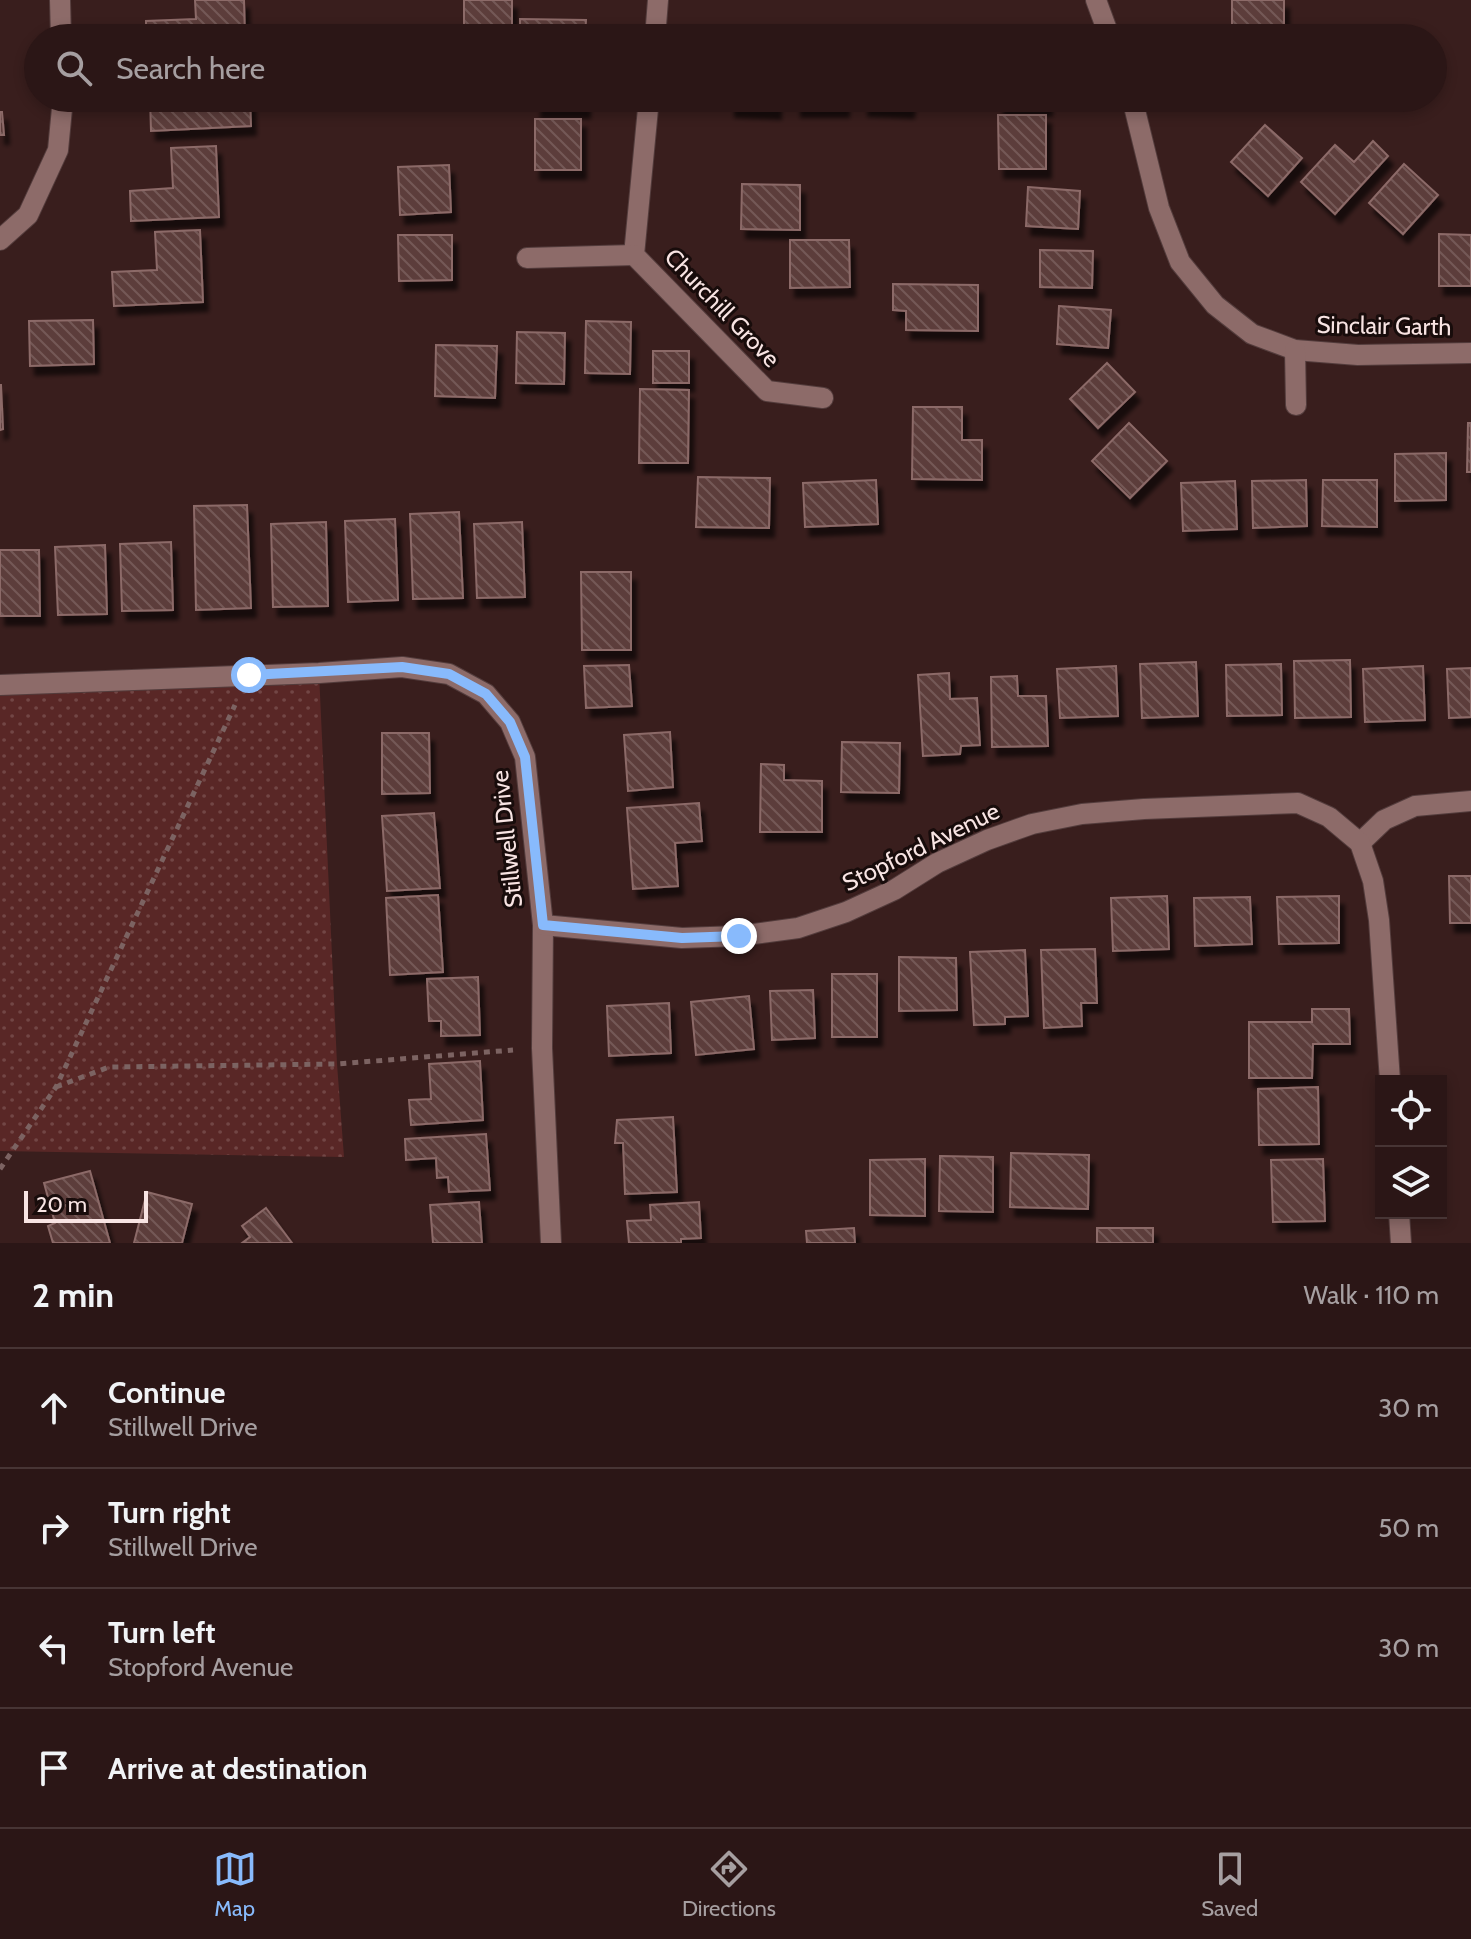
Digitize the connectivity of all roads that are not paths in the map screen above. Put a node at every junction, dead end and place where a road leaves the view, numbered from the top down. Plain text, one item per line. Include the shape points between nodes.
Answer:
1 (60, 0) edge
2 (658, 0) edge
3 (1096, 0) edge
4 (61, 24) edge
5 (656, 24) edge
6 (1105, 24) edge
7 (62, 112) edge
8 (648, 112) edge
9 (1135, 112) edge
10 (0, 240) edge
11 (634, 255) junction
12 (527, 258) dead end
13 (1295, 350) junction
14 (1471, 353) edge
15 (823, 398) dead end
16 (1296, 405) dead end
17 (0, 685) edge
18 (1471, 801) edge
19 (1360, 843) junction
20 (543, 925) junction
21 (1390, 1075) edge
22 (1399, 1219) edge
23 (551, 1243) edge
24 (1401, 1243) edge

1 - 4 street
2 - 5 street
3 - 6 street
7 - 10 street via 58,150 28,215
8 - 11 street, Churchill Grove
9 - 13 street, Sinclair Garth via 1159,208 1180,262 1215,305 1252,334
11 - 12 street, Churchill Grove
11 - 15 street, Churchill Grove via 767,391
13 - 14 street, Sinclair Garth
13 - 16 street, Sinclair Garth
17 - 20 street, Stillwell Drive via 402,667 449,674 486,694 510,722 525,757
18 - 19 street via 1415,806 1384,820
19 - 20 street, Stopford Avenue via 1329,817 1298,803 1082,814 987,840 894,890 798,928 682,938
19 - 21 street via 1379,920
20 - 23 street, Stillwell Drive via 542,1048
22 - 24 street

